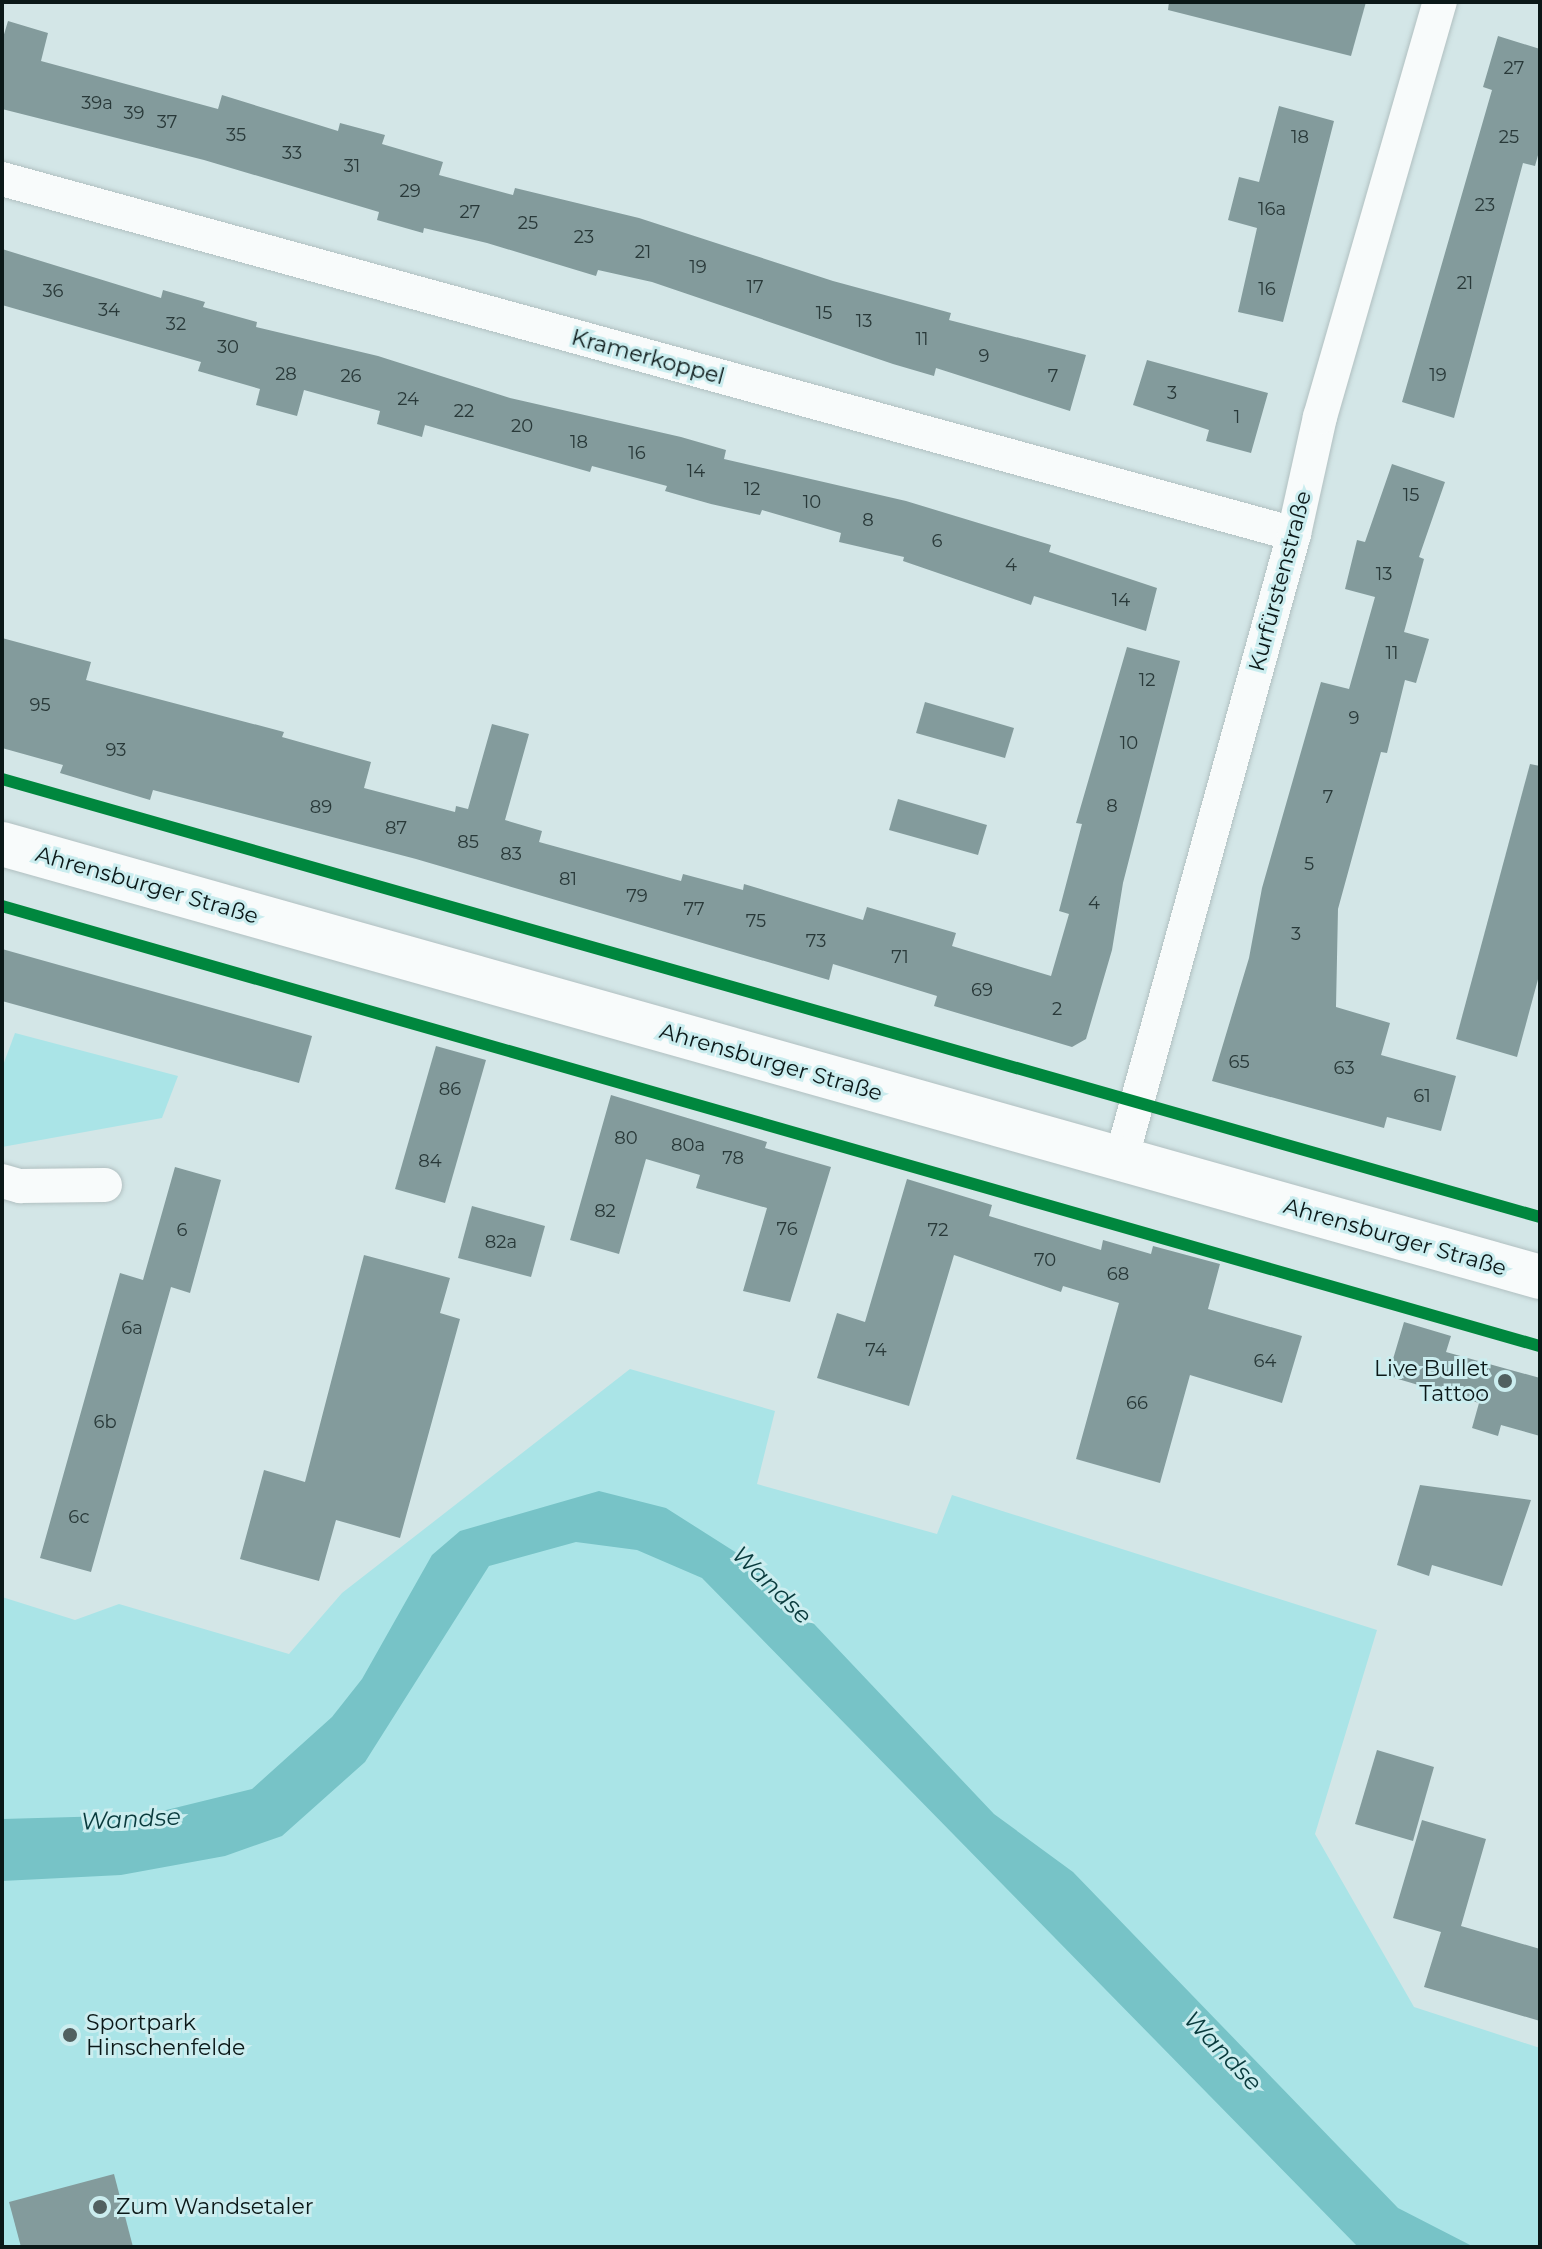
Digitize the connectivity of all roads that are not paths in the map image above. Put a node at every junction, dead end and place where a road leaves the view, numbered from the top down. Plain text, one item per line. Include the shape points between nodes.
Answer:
1 (1440, 2) edge
2 (2, 179) edge
3 (1294, 534) junction
4 (2, 844) edge
5 (1121, 1160) junction
6 (2, 1181) edge
7 (105, 1185) dead end
8 (1540, 1277) edge

1 - 3 street, Kurfürstenstraße via 1320,417
2 - 3 street, Kramerkoppel
3 - 5 street, Kurfürstenstraße
4 - 5 main road, Ahrensburger Straße
5 - 8 main road, Ahrensburger Straße
6 - 7 street via 20,1186

